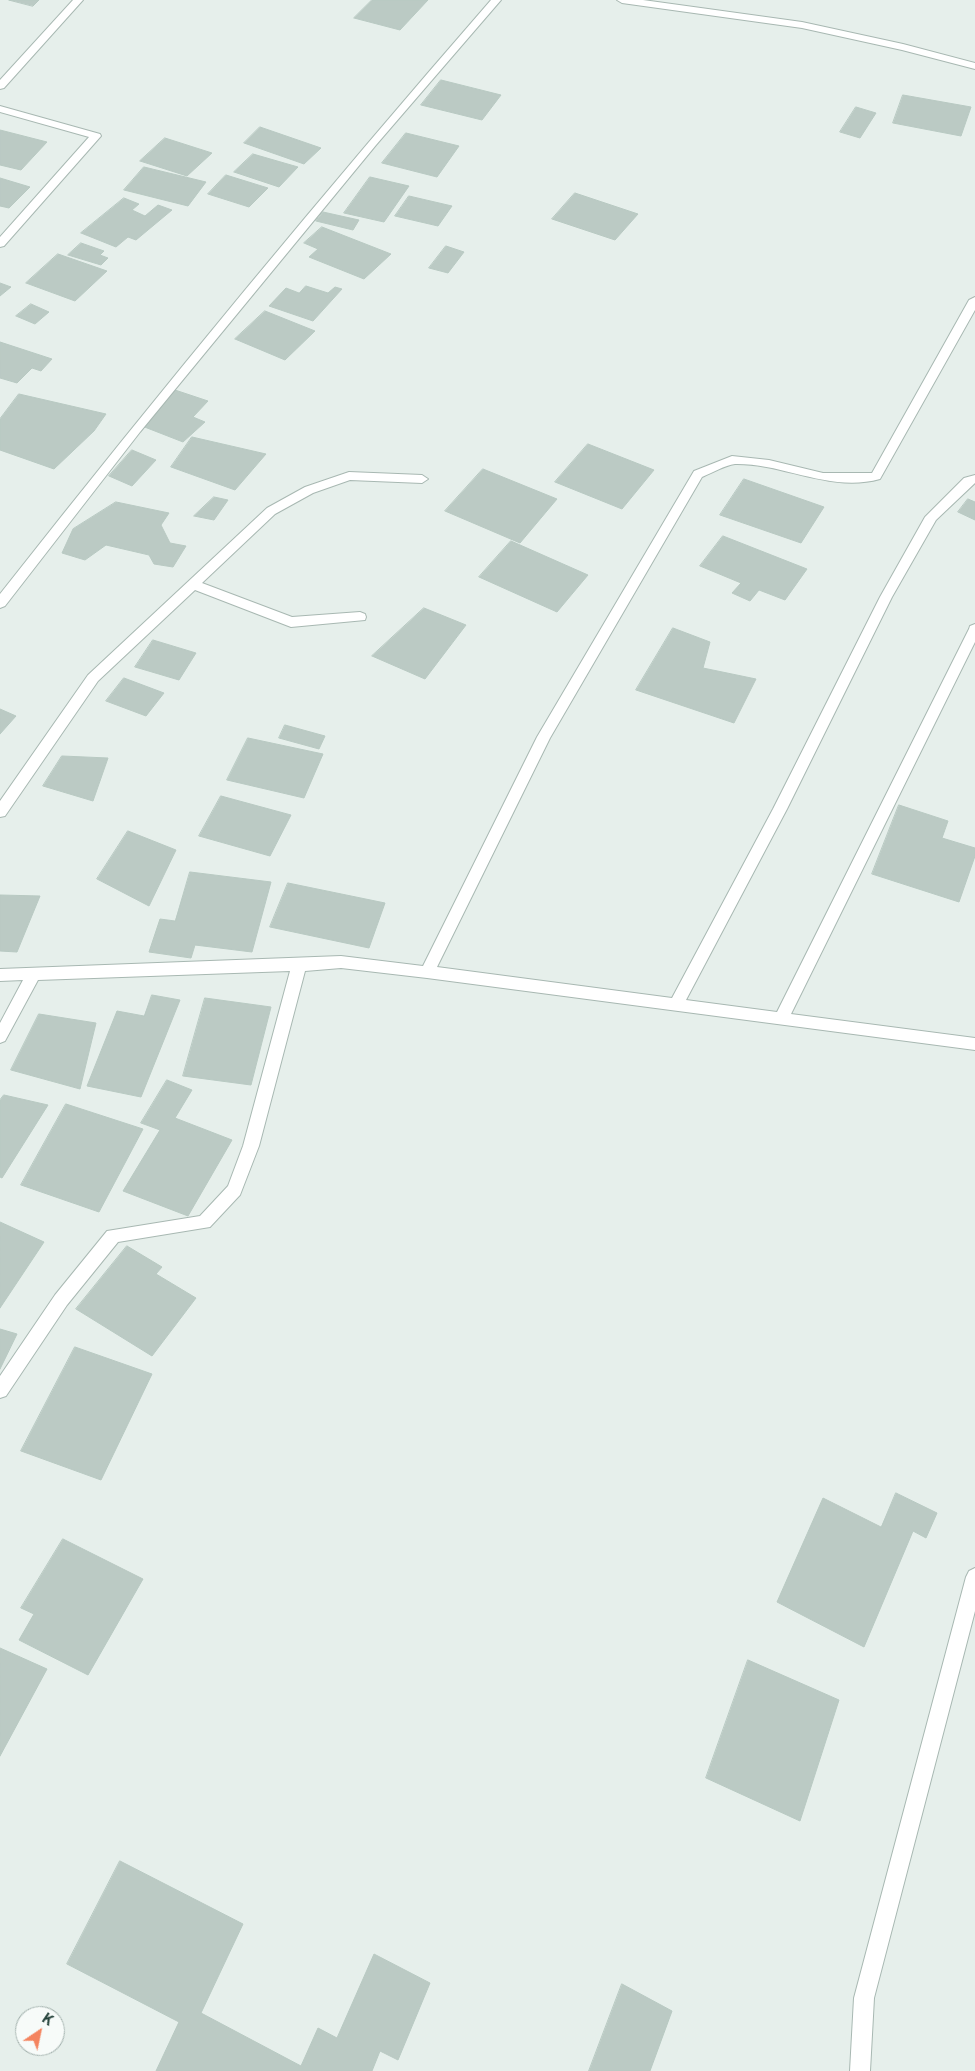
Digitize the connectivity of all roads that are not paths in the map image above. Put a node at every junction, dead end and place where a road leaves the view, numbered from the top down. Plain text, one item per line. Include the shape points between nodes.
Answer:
1 (78, 0) edge
2 (496, 0) edge
3 (622, 0) edge
4 (975, 66) edge
5 (0, 86) edge
6 (0, 109) edge
7 (0, 244) edge
8 (975, 300) edge
9 (422, 479) dead end
10 (975, 479) edge
11 (193, 584) junction
12 (0, 602) edge
13 (360, 617) dead end
14 (975, 629) edge
15 (0, 812) edge
16 (299, 965) junction
17 (427, 972) junction
18 (34, 974) junction
19 (0, 975) edge
20 (676, 1004) junction
21 (781, 1018) junction
22 (0, 1037) edge
23 (975, 1044) edge
24 (0, 1390) edge
25 (975, 1577) edge
26 (860, 2071) edge

1 - 5 street
2 - 12 street via 372,143 142,422
3 - 4 street via 802,25
6 - 7 street via 96,136
8 - 17 street via 876,476 823,477 769,464 732,460 698,474 544,737
9 - 11 street via 349,476 308,490 271,511
10 - 20 street via 968,481 931,516
11 - 13 street via 291,622
11 - 15 street via 93,678
14 - 21 street
16 - 17 street via 340,962
16 - 18 street
16 - 24 street via 251,1146 234,1190 204,1222 113,1236 61,1300
17 - 20 street
18 - 19 street
18 - 22 street
20 - 21 street
21 - 23 street
25 - 26 street via 864,1998

